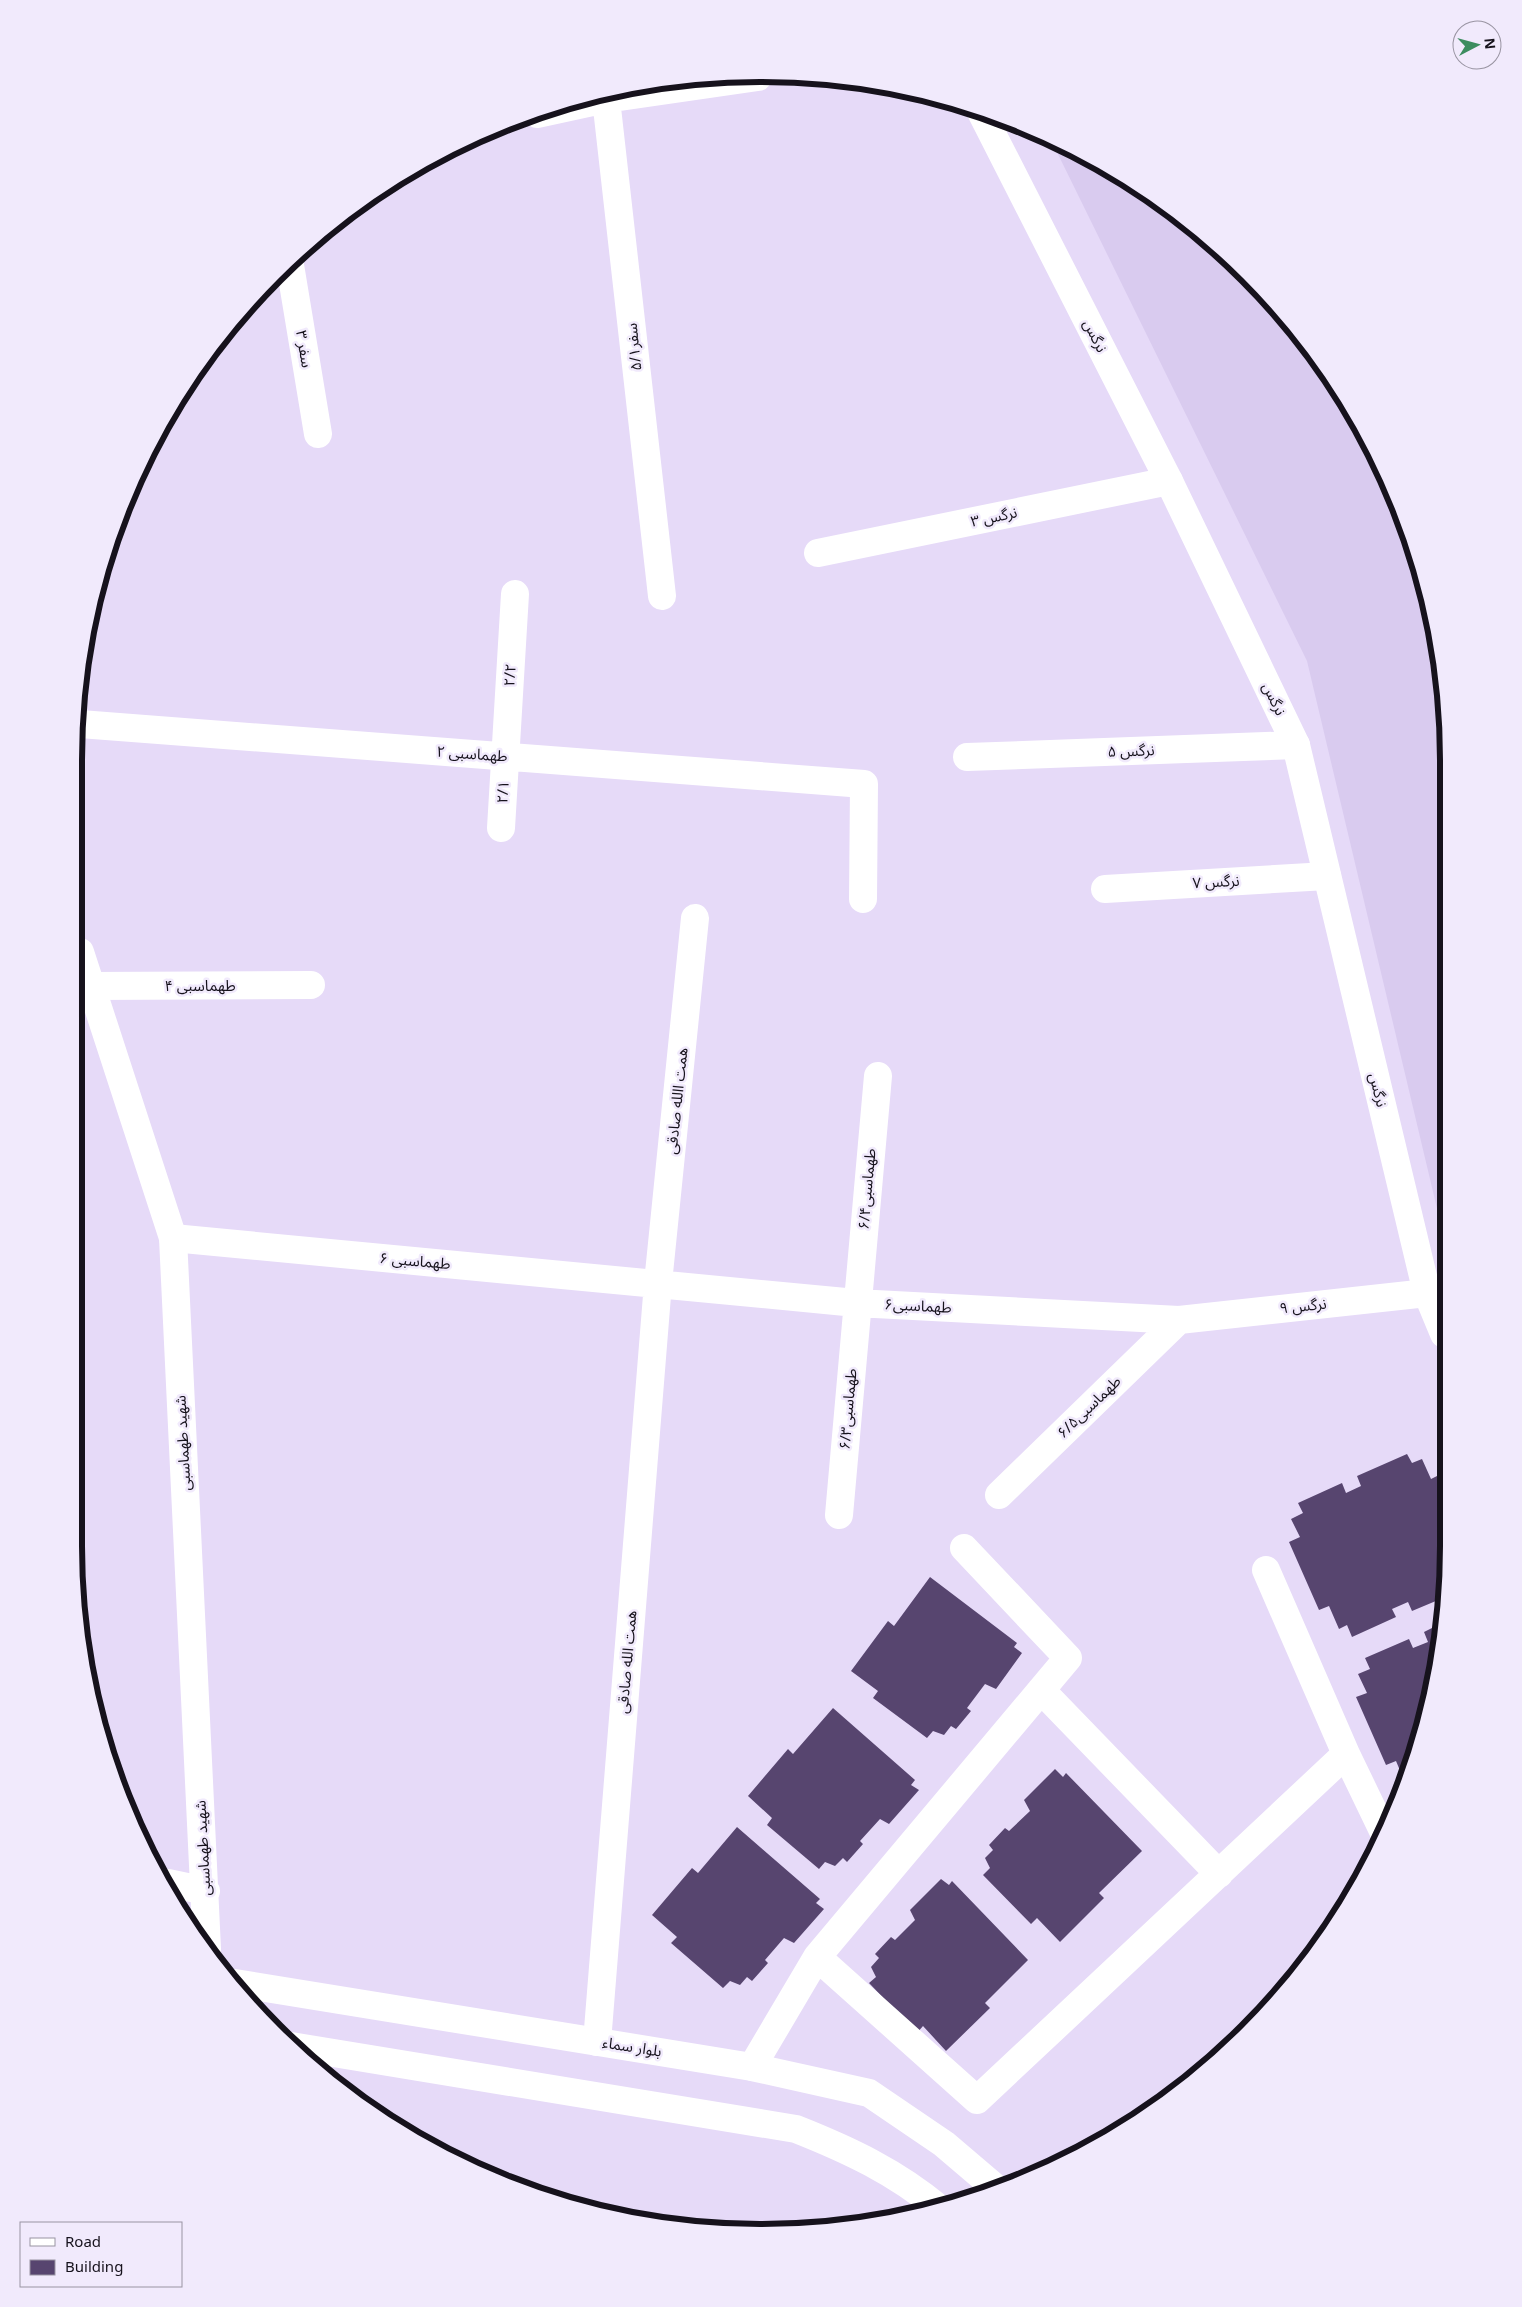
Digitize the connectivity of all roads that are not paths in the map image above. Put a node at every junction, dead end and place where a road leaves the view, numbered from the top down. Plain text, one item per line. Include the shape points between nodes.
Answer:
1 (606, 101) edge
2 (986, 121) edge
3 (291, 272) edge
4 (318, 434) dead end
5 (1169, 481) junction
6 (818, 553) dead end
7 (516, 594) dead end
8 (662, 596) dead end
9 (84, 724) edge
10 (1296, 745) junction
11 (505, 756) junction
12 (967, 757) dead end
13 (501, 828) dead end
14 (1326, 876) junction
15 (1105, 889) dead end
16 (863, 899) dead end
17 (695, 918) dead end
18 (82, 959) edge
19 (311, 985) dead end
20 (90, 986) junction
21 (878, 1076) dead end
22 (173, 1238) junction
23 (658, 1283) junction
24 (1427, 1293) junction
25 (856, 1303) junction
26 (1179, 1320) junction
27 (1440, 1324) edge
28 (999, 1495) dead end
29 (839, 1515) dead end
30 (964, 1548) dead end
31 (1266, 1570) dead end
32 (1041, 1690) junction
33 (1346, 1754) junction
34 (1380, 1824) edge
35 (1219, 1874) junction
36 (172, 1884) edge
37 (206, 1891) junction
38 (206, 1935) edge
39 (816, 1957) junction
40 (244, 1984) edge
41 (597, 2042) junction
42 (306, 2048) edge
43 (752, 2067) junction
44 (991, 2184) edge
45 (932, 2202) edge

1 - 8 street, ۵/۱سفر
2 - 5 street, نرگس
3 - 4 street, ۳ سفر
5 - 6 street, ۳ نرگس
5 - 10 street, نرگس
7 - 11 street, ۲/۲
9 - 11 street, ۲ طهماسبی
10 - 12 street, ۵ نرگس
10 - 14 street, نرگس
11 - 13 street, ۲/۱
11 - 16 street, ۲ طهماسبی via 864,784
14 - 15 street, ۷ نرگس
14 - 24 street, نرگس
17 - 23 street, همت االله صادقی
18 - 20 street, شهید طهماسبی
19 - 20 street, ۴ طهماسبی
20 - 22 street, شهید طهماسبی
21 - 25 street, ۶/۴طهماسبی
22 - 23 street, ۶ طهماسبی
22 - 37 street, شهید طهماسبی
23 - 25 street, ۶طهماسبی
23 - 41 street, همت الله صادقی
24 - 26 street, ۹ نرگس
24 - 27 street, نرگس
25 - 26 street, ۶طهماسبی
25 - 29 street, ۶/۳طهماسبی
26 - 28 street, ۶/۵طهماسبی
30 - 32 street via 1068,1658
31 - 33 street
32 - 35 street
32 - 39 street
33 - 34 street
33 - 35 street
35 - 39 street via 977,2100
36 - 37 street
37 - 38 street, شهید طهماسبی
39 - 43 street
40 - 41 street, بلوار سماء
41 - 43 street, بلوار سماء
42 - 45 street via 796,2129 851,2151 913,2186
43 - 44 street, بلوار سماء via 869,2093 944,2144

